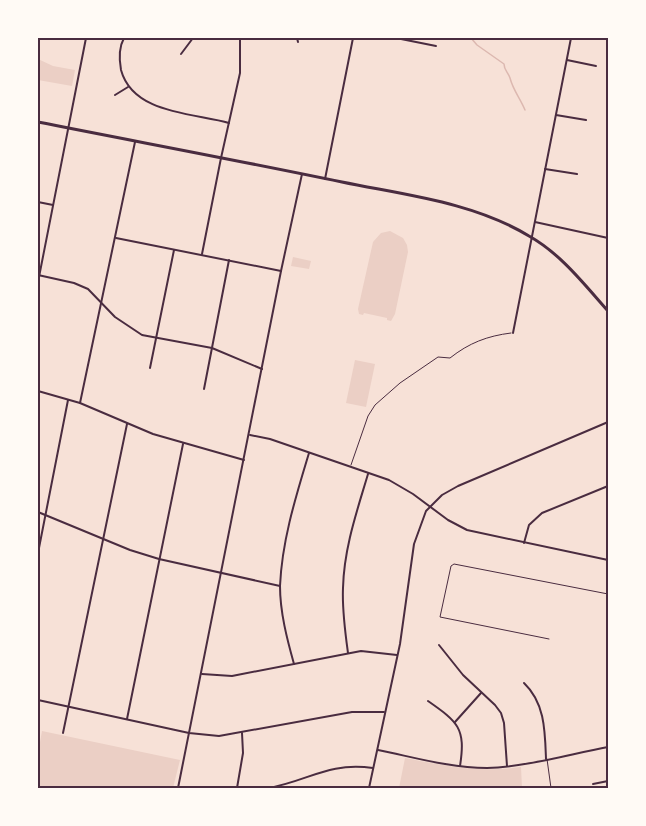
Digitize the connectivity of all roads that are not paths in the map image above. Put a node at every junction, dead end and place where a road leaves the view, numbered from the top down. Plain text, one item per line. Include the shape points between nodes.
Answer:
1 (86, 38) edge
2 (124, 38) edge
3 (193, 38) edge
4 (240, 38) edge
5 (297, 38) edge
6 (353, 38) edge
7 (396, 38) edge
8 (571, 38) edge
9 (415, 40) edge
10 (298, 42) dead end
11 (436, 46) dead end
12 (181, 54) dead end
13 (567, 60) junction
14 (596, 66) dead end
15 (129, 87) junction
16 (115, 95) dead end
17 (556, 114) junction
18 (586, 120) dead end
19 (38, 122) edge
20 (229, 123) junction
21 (69, 128) junction
22 (136, 141) junction
23 (220, 158) junction
24 (545, 169) junction
25 (302, 174) junction
26 (577, 174) dead end
27 (325, 179) junction
28 (38, 202) edge
29 (53, 205) junction
30 (535, 222) junction
31 (531, 237) junction
32 (116, 238) junction
33 (609, 238) edge
34 (174, 249) junction
35 (202, 254) junction
36 (229, 260) junction
37 (281, 271) junction
38 (38, 275) edge
39 (38, 282) edge
40 (102, 304) junction
41 (609, 311) edge
42 (513, 333) joint
43 (156, 339) junction
44 (212, 348) junction
45 (150, 368) dead end
46 (262, 369) junction
47 (204, 389) dead end
48 (38, 391) edge
49 (68, 399) junction
50 (80, 403) junction
51 (609, 422) edge
52 (127, 424) junction
53 (249, 435) junction
54 (183, 444) junction
55 (309, 453) junction
56 (243, 460) junction
57 (351, 467) junction
58 (368, 473) junction
59 (609, 486) edge
60 (429, 507) junction
61 (38, 512) edge
62 (45, 514) junction
63 (102, 539) junction
64 (524, 543) junction
65 (38, 553) edge
66 (159, 559) junction
67 (609, 560) edge
68 (221, 573) junction
69 (280, 586) junction
70 (609, 594) edge
71 (549, 639) dead end
72 (439, 645) dead end
73 (348, 653) junction
74 (397, 655) junction
75 (294, 664) junction
76 (201, 674) junction
77 (524, 682) dead end
78 (481, 692) junction
79 (38, 700) edge
80 (428, 701) dead end
81 (68, 706) junction
82 (384, 712) junction
83 (127, 719) junction
84 (455, 722) junction
85 (63, 733) dead end
86 (189, 733) junction
87 (242, 734) junction
88 (609, 747) edge
89 (376, 750) junction
90 (547, 759) junction
91 (460, 766) junction
92 (507, 766) junction
93 (373, 768) junction
94 (609, 781) edge
95 (286, 783) junction
96 (593, 784) dead end
97 (178, 789) edge
98 (237, 789) edge
99 (267, 789) edge
100 (288, 789) edge
101 (369, 789) edge
102 (551, 789) edge

1 - 21 street
2 - 15 street via 120,66
3 - 12 street
4 - 20 street via 240,73
5 - 10 street
6 - 27 street
7 - 9 street
8 - 13 street
9 - 11 street
13 - 14 street
13 - 17 street
15 - 16 street
15 - 20 street via 164,109
17 - 18 street
17 - 24 street
19 - 21 main road
20 - 23 street
21 - 22 main road
21 - 29 street
22 - 23 main road
22 - 32 street
23 - 25 main road
23 - 35 street
24 - 26 street
24 - 30 street
25 - 27 main road
25 - 37 street
27 - 31 main road via 459,206
28 - 29 street
29 - 38 street
30 - 31 street
30 - 33 street
31 - 41 main road via 565,264
31 - 42 street
32 - 34 street
32 - 40 street
34 - 35 street
34 - 43 street
35 - 36 street
36 - 37 street
36 - 44 street
37 - 46 street
38 - 39 street
38 - 40 street via 82,286
40 - 43 street via 137,332
40 - 50 street
42 - 57 lane via 475,342 450,358 438,357 382,396 368,416
43 - 44 street
43 - 45 street
44 - 46 street
44 - 47 street
46 - 53 street
48 - 49 street
49 - 50 street
49 - 62 street
50 - 52 street
51 - 60 street via 458,486
52 - 54 street
52 - 63 street
53 - 55 street
53 - 56 street
54 - 56 street
54 - 66 street
55 - 57 street
55 - 69 street via 290,517
56 - 68 street
57 - 58 street
58 - 60 street via 401,486
58 - 73 street via 345,567 343,609
59 - 64 street via 542,513 529,525
60 - 64 street via 467,530
60 - 74 street via 414,544
61 - 62 street
62 - 63 street
62 - 65 street
63 - 66 street
63 - 81 street
64 - 67 street
66 - 68 street
66 - 83 street
68 - 69 street
68 - 76 street
69 - 75 street
70 - 71 lane via 452,566 440,617
72 - 78 street
73 - 74 street
73 - 75 street
74 - 82 street
75 - 76 street via 232,676
76 - 86 street
77 - 90 street via 543,716
78 - 84 street
78 - 92 street via 501,713
79 - 81 street
80 - 84 street
81 - 83 street
81 - 85 street
82 - 87 street via 352,712
82 - 89 street
83 - 86 street
84 - 91 street via 463,742
86 - 87 street
86 - 97 street
87 - 98 street
88 - 90 street
89 - 91 street
89 - 93 street
90 - 92 street
90 - 102 lane
91 - 92 street
93 - 95 street via 337,767
93 - 101 street
94 - 96 street
95 - 99 street
95 - 100 street

